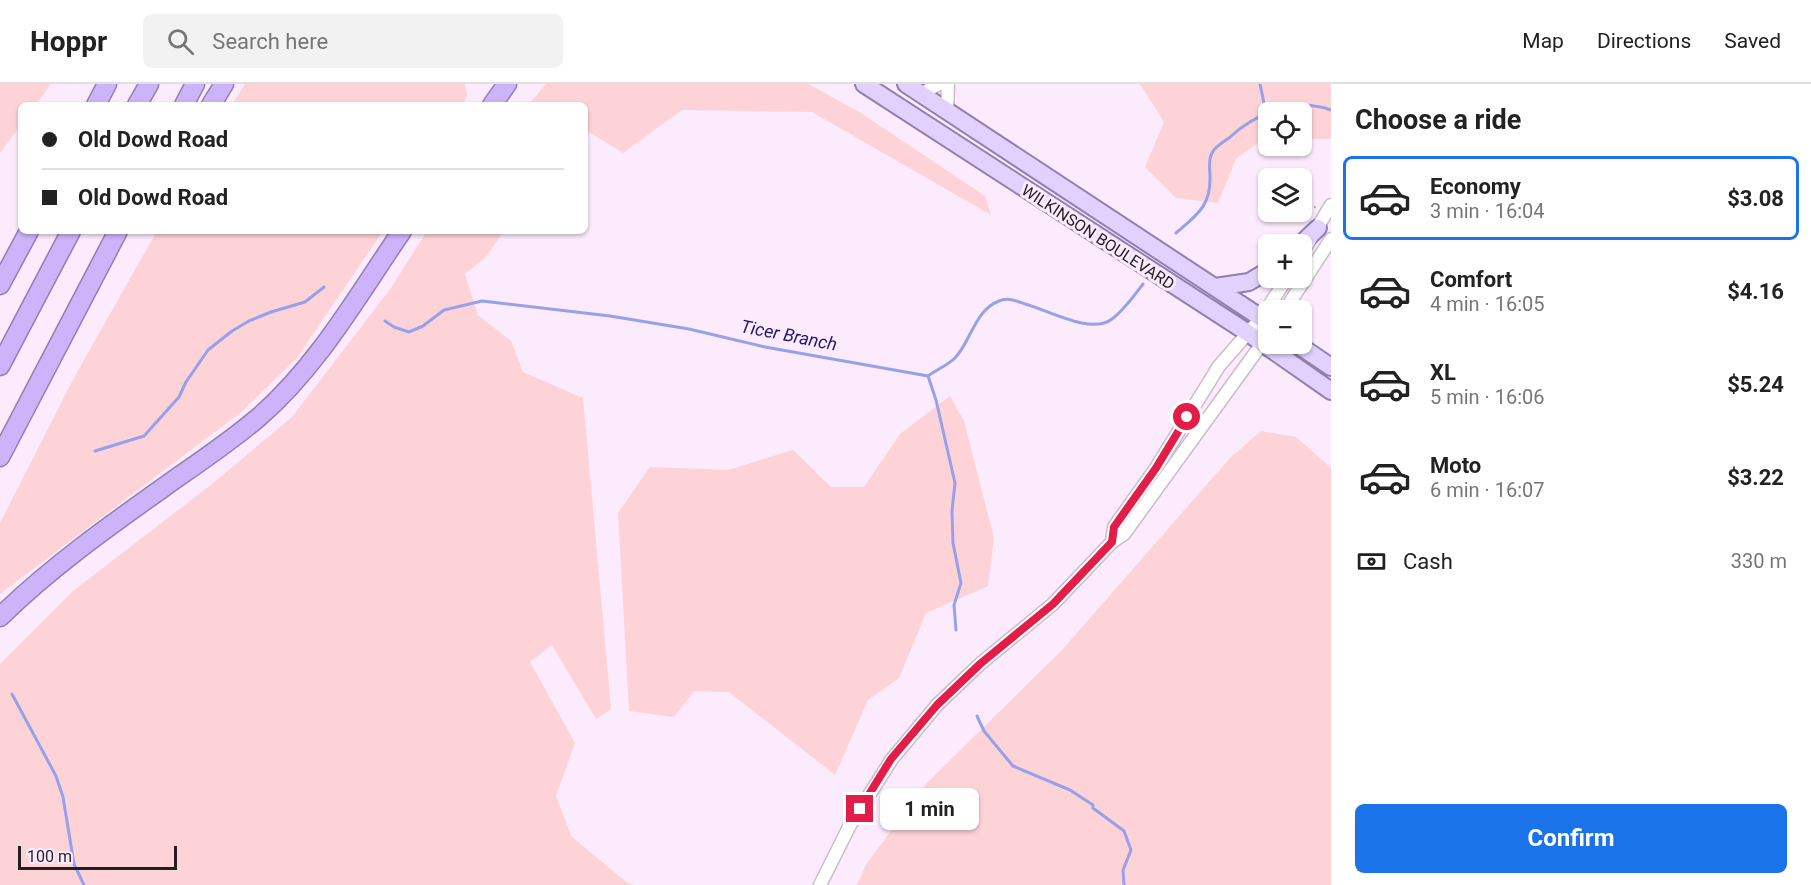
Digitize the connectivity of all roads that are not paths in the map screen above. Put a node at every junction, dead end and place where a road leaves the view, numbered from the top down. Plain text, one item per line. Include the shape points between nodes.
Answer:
1 (107, 84) edge
2 (148, 84) edge
3 (195, 84) edge
4 (224, 84) edge
5 (507, 84) edge
6 (864, 84) edge
7 (906, 84) edge
8 (939, 84) edge
9 (948, 84) edge
10 (921, 94) junction
11 (98, 102) edge
12 (139, 102) edge
13 (186, 102) edge
14 (213, 102) edge
15 (494, 102) edge
16 (946, 111) junction
17 (1331, 206) edge
18 (1318, 228) junction
19 (27, 234) edge
20 (69, 234) edge
21 (116, 234) edge
22 (128, 234) edge
23 (400, 234) edge
24 (1311, 234) edge
25 (1312, 238) edge
26 (1331, 239) edge
27 (1258, 277) edge
28 (0, 285) edge
29 (1215, 287) junction
30 (1291, 300) edge
31 (1258, 316) edge
32 (68, 329) junction
33 (1258, 336) edge
34 (1258, 338) edge
35 (1258, 340) edge
36 (1282, 354) edge
37 (1312, 354) edge
38 (0, 366) edge
39 (1331, 367) edge
40 (1331, 391) edge
41 (0, 457) edge
42 (1112, 542) junction
43 (0, 617) edge
44 (820, 885) edge

1 - 11 highway
2 - 12 highway
3 - 13 highway
4 - 14 highway
5 - 15 highway
6 - 33 main road, WILKINSON BOULEVARD
7 - 10 main road, WILKINSON BOULEVARD
8 - 10 street
9 - 16 street
10 - 16 main road, WILKINSON BOULEVARD
16 - 29 main road, WILKINSON BOULEVARD
17 - 18 street
18 - 24 main road
18 - 25 street
19 - 28 highway
20 - 38 highway
21 - 32 highway
22 - 32 highway
23 - 43 highway via 313,360 285,393 226,444 46,576
26 - 30 street
27 - 29 main road via 1249,282
29 - 31 main road, WILKINSON BOULEVARD
32 - 41 highway
34 - 42 street via 1219,366 1114,527
35 - 42 street via 1138,516
36 - 40 main road, WILKINSON BOULEVARD
37 - 39 main road
42 - 44 street via 1053,604 937,705 891,759 850,825

